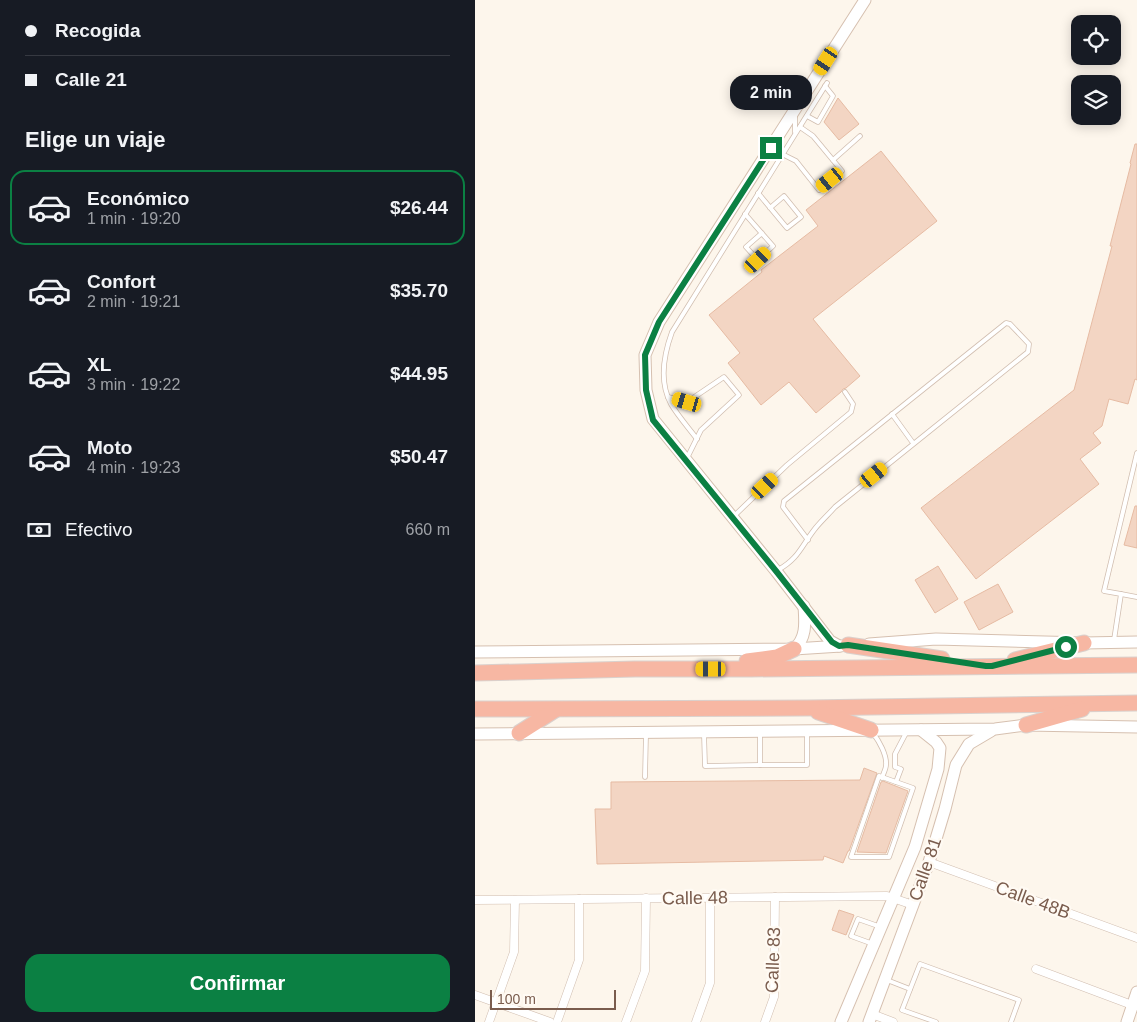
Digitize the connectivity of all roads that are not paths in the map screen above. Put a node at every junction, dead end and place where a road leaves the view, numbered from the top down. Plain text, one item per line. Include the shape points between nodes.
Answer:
1 (865, 0) edge
2 (795, 110) junction
3 (807, 116) junction
4 (800, 127) junction
5 (795, 134) junction
6 (860, 136) dead end
7 (783, 154) junction
8 (833, 160) junction
9 (758, 193) junction
10 (770, 208) junction
11 (745, 214) junction
12 (761, 233) junction
13 (845, 392) dead end
14 (668, 396) junction
15 (892, 414) junction
16 (697, 439) junction
17 (913, 444) junction
18 (1137, 453) edge
19 (686, 461) junction
20 (733, 518) junction
21 (808, 540) junction
22 (776, 571) junction
23 (1121, 594) junction
24 (1137, 597) edge
25 (803, 606) junction
26 (1113, 642) junction
27 (1137, 642) edge
28 (1084, 643) junction
29 (843, 646) junction
30 (794, 649) junction
31 (475, 652) edge
32 (1137, 665) edge
33 (989, 666) junction
34 (711, 669) junction
35 (475, 673) edge
36 (1105, 703) junction
37 (1137, 704) edge
38 (807, 708) junction
39 (475, 709) edge
40 (556, 710) junction
41 (1026, 724) junction
42 (1137, 727) edge
43 (995, 729) junction
44 (807, 730) junction
45 (871, 730) junction
46 (908, 730) junction
47 (921, 730) junction
48 (704, 731) junction
49 (760, 731) junction
50 (646, 732) junction
51 (519, 733) junction
52 (475, 734) edge
53 (760, 765) junction
54 (645, 777) dead end
55 (882, 778) junction
56 (896, 782) junction
57 (929, 862) junction
58 (775, 897) junction
59 (645, 898) junction
60 (710, 898) junction
61 (893, 898) junction
62 (579, 899) junction
63 (475, 900) edge
64 (515, 900) junction
65 (913, 905) junction
66 (880, 927) junction
67 (1137, 938) edge
68 (873, 944) junction
69 (1036, 969) dead end
70 (885, 980) junction
71 (910, 989) junction
72 (1137, 992) edge
73 (475, 995) edge
74 (496, 1003) junction
75 (1132, 1005) junction
76 (871, 1018) edge
77 (489, 1022) edge
78 (550, 1022) edge
79 (557, 1022) edge
80 (626, 1022) edge
81 (696, 1022) edge
82 (765, 1022) edge
83 (841, 1022) edge
84 (893, 1022) edge
85 (935, 1022) edge
86 (1011, 1022) edge
87 (1127, 1022) edge

1 - 2 main road
2 - 5 lane
2 - 19 main road via 659,322 645,355 646,390 653,420
3 - 3 lane via 819,122 833,96 826,85
3 - 4 lane
4 - 5 lane
4 - 8 lane via 813,136
5 - 7 lane
6 - 8 lane
7 - 8 lane via 796,161 819,190 842,171
7 - 9 lane
9 - 10 lane
9 - 11 lane
10 - 10 lane via 787,228 801,217 784,196
11 - 12 lane
11 - 14 lane via 672,332 666,348 664,370
12 - 12 lane via 773,246 758,260 746,247
13 - 20 lane via 853,404 851,412 787,465
14 - 16 lane
14 - 16 lane via 687,402 724,377 739,395 701,430
15 - 17 lane
15 - 17 lane via 1006,323 1029,344 1028,352
15 - 21 lane via 784,502 783,507
16 - 19 lane
17 - 21 lane via 835,507
18 - 23 lane via 1104,591
19 - 20 main road
20 - 22 main road
21 - 22 lane via 788,564
22 - 25 main road
23 - 24 lane
23 - 26 lane
25 - 29 main road via 830,641
25 - 30 main road via 804,634
26 - 27 main road
26 - 28 main road
28 - 29 main road via 936,639
28 - 33 highway
29 - 30 main road
29 - 33 highway
30 - 31 main road
30 - 34 highway via 777,658 717,663
32 - 33 highway
33 - 34 highway
34 - 35 highway
36 - 37 highway
36 - 38 highway
36 - 41 highway
38 - 40 highway
38 - 45 highway
39 - 40 highway
40 - 51 highway
41 - 42 main road
41 - 43 main road
43 - 47 main road
43 - 57 main road, Calle 81 via 969,744 957,764
44 - 45 main road
44 - 49 main road
44 - 53 lane via 807,765
45 - 46 main road
45 - 55 lane via 885,759
46 - 47 main road
46 - 56 lane via 895,754 895,767 901,769
47 - 61 main road, Calle 81 via 936,742 940,756 915,847
48 - 49 main road
48 - 50 main road
48 - 53 lane via 705,766
49 - 53 lane
50 - 51 main road
50 - 54 lane
51 - 52 main road
55 - 56 lane
55 - 56 lane via 879,776 851,857 889,857 913,788
57 - 65 main road, Calle 81
57 - 67 street, Calle 48B
58 - 60 street, Calle 48
58 - 61 street, Calle 48
58 - 82 street, Calle 83 via 774,997
59 - 60 street, Calle 48
59 - 62 street, Calle 48
59 - 80 street via 645,972
60 - 81 street via 710,983
61 - 65 street, Calle 48
61 - 66 main road, Calle 81
62 - 64 street, Calle 48
62 - 79 street via 579,960
63 - 64 street, Calle 48
64 - 74 street via 514,952
65 - 70 main road, Calle 81
66 - 68 main road, Calle 81
66 - 68 lane via 858,919 851,936
68 - 83 main road, Calle 81
69 - 75 street
70 - 71 lane
70 - 76 main road, Calle 81
71 - 85 lane via 903,1010
71 - 86 lane via 919,964 1019,1000
72 - 75 main road
73 - 74 street
74 - 77 street
74 - 78 street
75 - 87 main road
76 - 84 street

